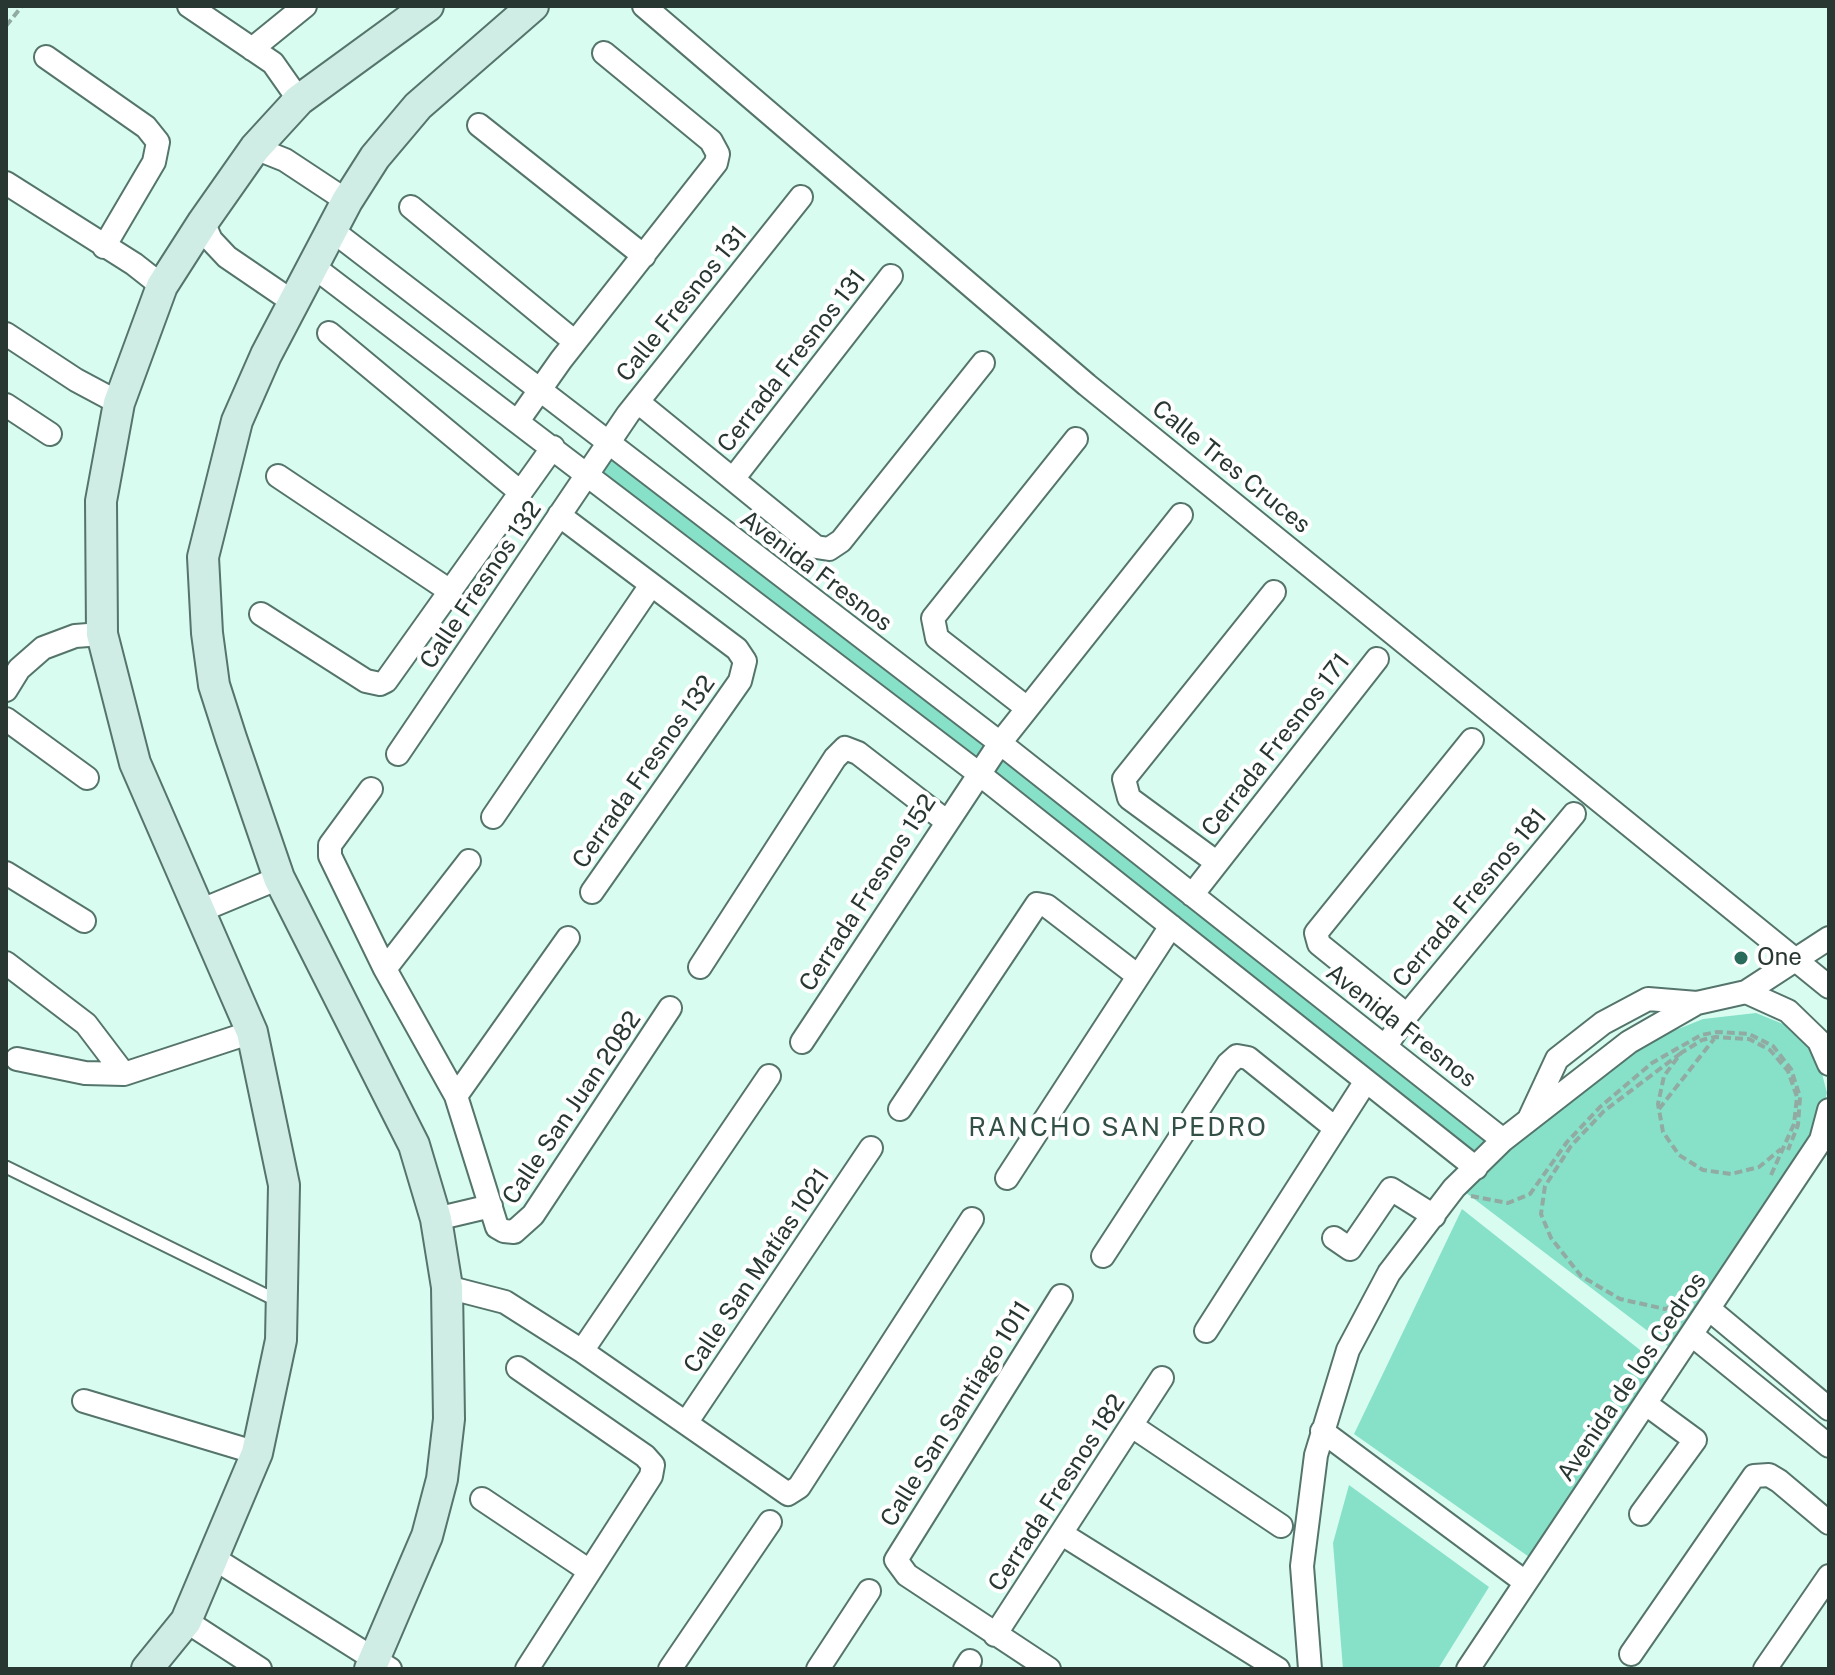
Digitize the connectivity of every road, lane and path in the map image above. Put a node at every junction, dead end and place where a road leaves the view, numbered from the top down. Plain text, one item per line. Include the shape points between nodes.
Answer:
1 (22, 6) edge
2 (189, 6) edge
3 (305, 6) edge
4 (428, 6) edge
5 (533, 6) edge
6 (644, 6) edge
7 (6, 26) edge
8 (252, 49) junction
9 (604, 53) dead end
10 (46, 57) dead end
11 (299, 100) junction
12 (479, 125) dead end
13 (255, 148) junction
14 (6, 183) edge
15 (801, 197) dead end
16 (347, 201) junction
17 (411, 207) dead end
18 (203, 222) junction
19 (333, 231) junction
20 (104, 247) junction
21 (644, 256) junction
22 (314, 267) junction
23 (891, 276) dead end
24 (162, 286) junction
25 (293, 302) junction
26 (329, 333) dead end
27 (6, 334) edge
28 (575, 342) junction
29 (983, 363) dead end
30 (539, 392) junction
31 (638, 402) junction
32 (119, 403) junction
33 (6, 405) edge
34 (518, 421) junction
35 (50, 434) dead end
36 (1076, 439) dead end
37 (606, 444) junction
38 (553, 447) junction
39 (586, 474) junction
40 (278, 476) dead end
41 (733, 479) junction
42 (519, 491) junction
43 (559, 515) junction
44 (1181, 515) dead end
45 (651, 585) junction
46 (450, 591) junction
47 (1274, 592) dead end
48 (261, 614) dead end
49 (102, 634) junction
50 (1377, 659) dead end
51 (13, 665) edge
52 (6, 690) edge
53 (1027, 708) junction
54 (6, 719) edge
55 (1472, 740) dead end
56 (1000, 743) junction
57 (398, 754) dead end
58 (978, 773) junction
59 (87, 778) dead end
60 (371, 789) dead end
61 (1574, 814) dead end
62 (493, 817) dead end
63 (946, 821) junction
64 (469, 861) dead end
65 (1216, 862) junction
66 (6, 873) edge
67 (279, 878) junction
68 (592, 892) dead end
69 (1192, 895) junction
70 (202, 910) junction
71 (84, 921) dead end
72 (1171, 926) junction
73 (568, 938) dead end
74 (1829, 938) edge
75 (1266, 953) junction
76 (1793, 959) junction
77 (6, 963) edge
78 (700, 967) dead end
79 (385, 969) junction
80 (1138, 976) junction
81 (1244, 984) junction
82 (1829, 987) edge
83 (1746, 992) junction
84 (1697, 1003) junction
85 (670, 1008) dead end
86 (1407, 1015) junction
87 (252, 1032) junction
88 (1715, 1037) junction
89 (802, 1042) dead end
90 (1385, 1047) junction
91 (1681, 1053) junction
92 (17, 1059) dead end
93 (1829, 1064) edge
94 (124, 1074) junction
95 (769, 1076) dead end
96 (1366, 1081) junction
97 (456, 1096) junction
98 (900, 1109) dead end
99 (1659, 1109) junction
100 (1829, 1111) edge
101 (1528, 1120) junction
102 (1335, 1128) junction
103 (1503, 1140) junction
104 (871, 1148) dead end
105 (1781, 1149) junction
106 (6, 1167) edge
107 (1476, 1168) junction
108 (1007, 1178) dead end
109 (1454, 1188) junction
110 (491, 1206) junction
111 (1434, 1216) junction
112 (436, 1219) junction
113 (972, 1219) dead end
114 (1349, 1249) dead end
115 (1103, 1256) dead end
116 (447, 1287) junction
117 (1061, 1296) dead end
118 (1700, 1298) junction
119 (284, 1303) junction
120 (1681, 1313) dead end
121 (1206, 1331) dead end
122 (1692, 1335) junction
123 (582, 1351) junction
124 (518, 1368) dead end
125 (1162, 1378) dead end
126 (84, 1401) dead end
127 (1646, 1404) junction
128 (1829, 1409) edge
129 (686, 1423) junction
130 (1132, 1426) junction
131 (1322, 1431) junction
132 (1829, 1446) edge
133 (257, 1453) junction
134 (482, 1499) dead end
135 (1641, 1514) dead end
136 (770, 1522) dead end
137 (1829, 1523) edge
138 (1281, 1526) dead end
139 (1062, 1534) junction
140 (215, 1559) junction
141 (588, 1570) junction
142 (1829, 1576) edge
143 (1525, 1582) junction
144 (869, 1591) dead end
145 (186, 1621) junction
146 (995, 1635) junction
147 (1631, 1654) dead end
148 (379, 1666) edge
149 (147, 1669) edge
150 (260, 1669) edge
151 (527, 1669) edge
152 (670, 1669) edge
153 (818, 1669) edge
154 (1049, 1669) edge
155 (1278, 1669) edge
156 (1310, 1669) edge
157 (1468, 1669) edge
158 (1765, 1669) edge

1 - 7 path
2 - 8 street
3 - 8 street
4 - 11 main road
5 - 16 main road via 418,106
6 - 76 street, Calle Tres Cruces via 1087,385
8 - 11 street via 273,63
9 - 21 street via 711,141 718,154 712,170
10 - 20 street via 146,127 158,142 154,162
11 - 13 main road
12 - 21 street
13 - 16 street via 285,160
13 - 18 main road
14 - 20 street
15 - 31 street, Calle Fresnos 131
16 - 19 main road
17 - 28 street
18 - 24 main road
18 - 25 street via 227,257
19 - 22 main road
19 - 30 street, Avenida Fresnos
20 - 24 street
21 - 28 street
22 - 25 main road
22 - 34 street
23 - 41 street, Cerrada Fresnos 131
24 - 32 main road
25 - 67 main road via 237,421 203,557 214,685
26 - 42 street
27 - 32 street
28 - 30 street
29 - 41 street, Cerrada Fresnos 131 via 841,541 829,549 816,547
30 - 34 street
30 - 37 street, Avenida Fresnos
31 - 37 street, Calle Fresnos 131
31 - 41 street, Cerrada Fresnos 131
32 - 49 main road via 101,501
33 - 35 street
34 - 38 street
36 - 53 street via 933,618 937,638
37 - 39 street, Calle Fresnos 132
37 - 56 street, Avenida Fresnos
38 - 39 street
38 - 42 street
39 - 43 street, Calle Fresnos 132
39 - 58 street
40 - 46 street
42 - 46 street
43 - 45 street, Cerrada Fresnos 132
43 - 57 street, Calle Fresnos 132
44 - 53 street, Cerrada Fresnos 152
45 - 62 street
45 - 68 street, Cerrada Fresnos 132 via 737,649 745,661 744,672
46 - 48 street via 380,684 366,681
47 - 65 street, Cerrada Fresnos 171 via 1124,779 1129,798
49 - 51 street via 75,636
49 - 70 main road via 135,763
50 - 65 street, Cerrada Fresnos 171
51 - 52 street
53 - 56 street, Cerrada Fresnos 152
54 - 59 street
55 - 86 street, Cerrada Fresnos 181 via 1316,933 1319,944
56 - 58 street, Cerrada Fresnos 152
56 - 69 street, Avenida Fresnos
58 - 63 street, Cerrada Fresnos 152
58 - 72 street
60 - 79 street via 329,850
61 - 86 street, Cerrada Fresnos 181
63 - 78 street via 845,748
63 - 89 street, Cerrada Fresnos 152
64 - 79 street
65 - 69 street, Cerrada Fresnos 171
66 - 71 street
67 - 70 street
67 - 112 main road via 414,1145
69 - 75 street, Avenida Fresnos
70 - 87 main road
72 - 80 street
72 - 81 street
73 - 97 street
74 - 76 street
75 - 81 street
75 - 90 street, Avenida Fresnos
76 - 82 street, Calle Tres Cruces
76 - 83 street
77 - 94 street via 86,1024
79 - 97 street
80 - 98 street via 1047,906 1037,904
80 - 108 street
81 - 96 street
83 - 84 street
83 - 93 street via 1788,1011 1819,1041
84 - 101 street via 1629,1042
84 - 101 street via 1648,999 1603,1023 1557,1059
85 - 110 street, Calle San Juan 2082 via 533,1215 514,1232 497,1227
86 - 90 street, Cerrada Fresnos 181
87 - 94 street
87 - 119 main road via 284,1185
88 - 91 path
88 - 99 path
88 - 105 path via 1749,1039 1770,1050 1788,1071 1797,1097 1794,1124
90 - 103 street, Avenida Fresnos
91 - 99 path via 1664,1076
91 - 118 path via 1604,1111 1571,1146 1545,1186 1541,1214 1551,1238 1581,1276 1620,1299 1665,1309
92 - 94 street via 85,1073
95 - 123 street
96 - 102 street
96 - 107 street
97 - 110 street
99 - 105 path via 1663,1132 1679,1155 1703,1170 1745,1171
100 - 118 street, Avenida de los Cedros via 1821,1140
101 - 103 street
102 - 115 street via 1248,1058 1237,1056
102 - 121 street
103 - 107 street
104 - 129 street, Calle San Matías 1021
105 - 109 path via 1770,1185 1798,1125 1800,1097 1791,1069 1773,1046 1727,1031 1701,1035 1642,1072 1567,1142 1530,1194 1508,1203 1476,1199
106 - 119 lane
107 - 109 street
109 - 111 street
110 - 112 street
111 - 114 street via 1391,1189
111 - 131 street via 1366,1310
112 - 116 main road
113 - 129 street via 795,1492 781,1493
116 - 123 street via 505,1302
116 - 148 main road via 449,1419 442,1479
117 - 146 street, Calle San Santiago 1011 via 896,1560 902,1572
118 - 120 path
118 - 122 street, Avenida de los Cedros
118 - 128 street
119 - 133 main road
122 - 127 street, Avenida de los Cedros
122 - 132 street
123 - 129 street
124 - 141 street via 653,1465 651,1476
125 - 130 street, Cerrada Fresnos 182
126 - 133 street
127 - 135 street via 1695,1440
127 - 143 street, Avenida de los Cedros
130 - 138 street
130 - 139 street, Cerrada Fresnos 182
131 - 143 street
131 - 156 street via 1303,1539
133 - 140 main road
134 - 141 street
136 - 152 street
137 - 147 street via 1779,1481 1754,1476
139 - 146 street, Cerrada Fresnos 182
139 - 155 street
140 - 145 main road
140 - 148 street
141 - 151 street
142 - 158 street
143 - 157 street, Avenida de los Cedros
144 - 153 street
145 - 149 main road
145 - 150 street
146 - 154 street

